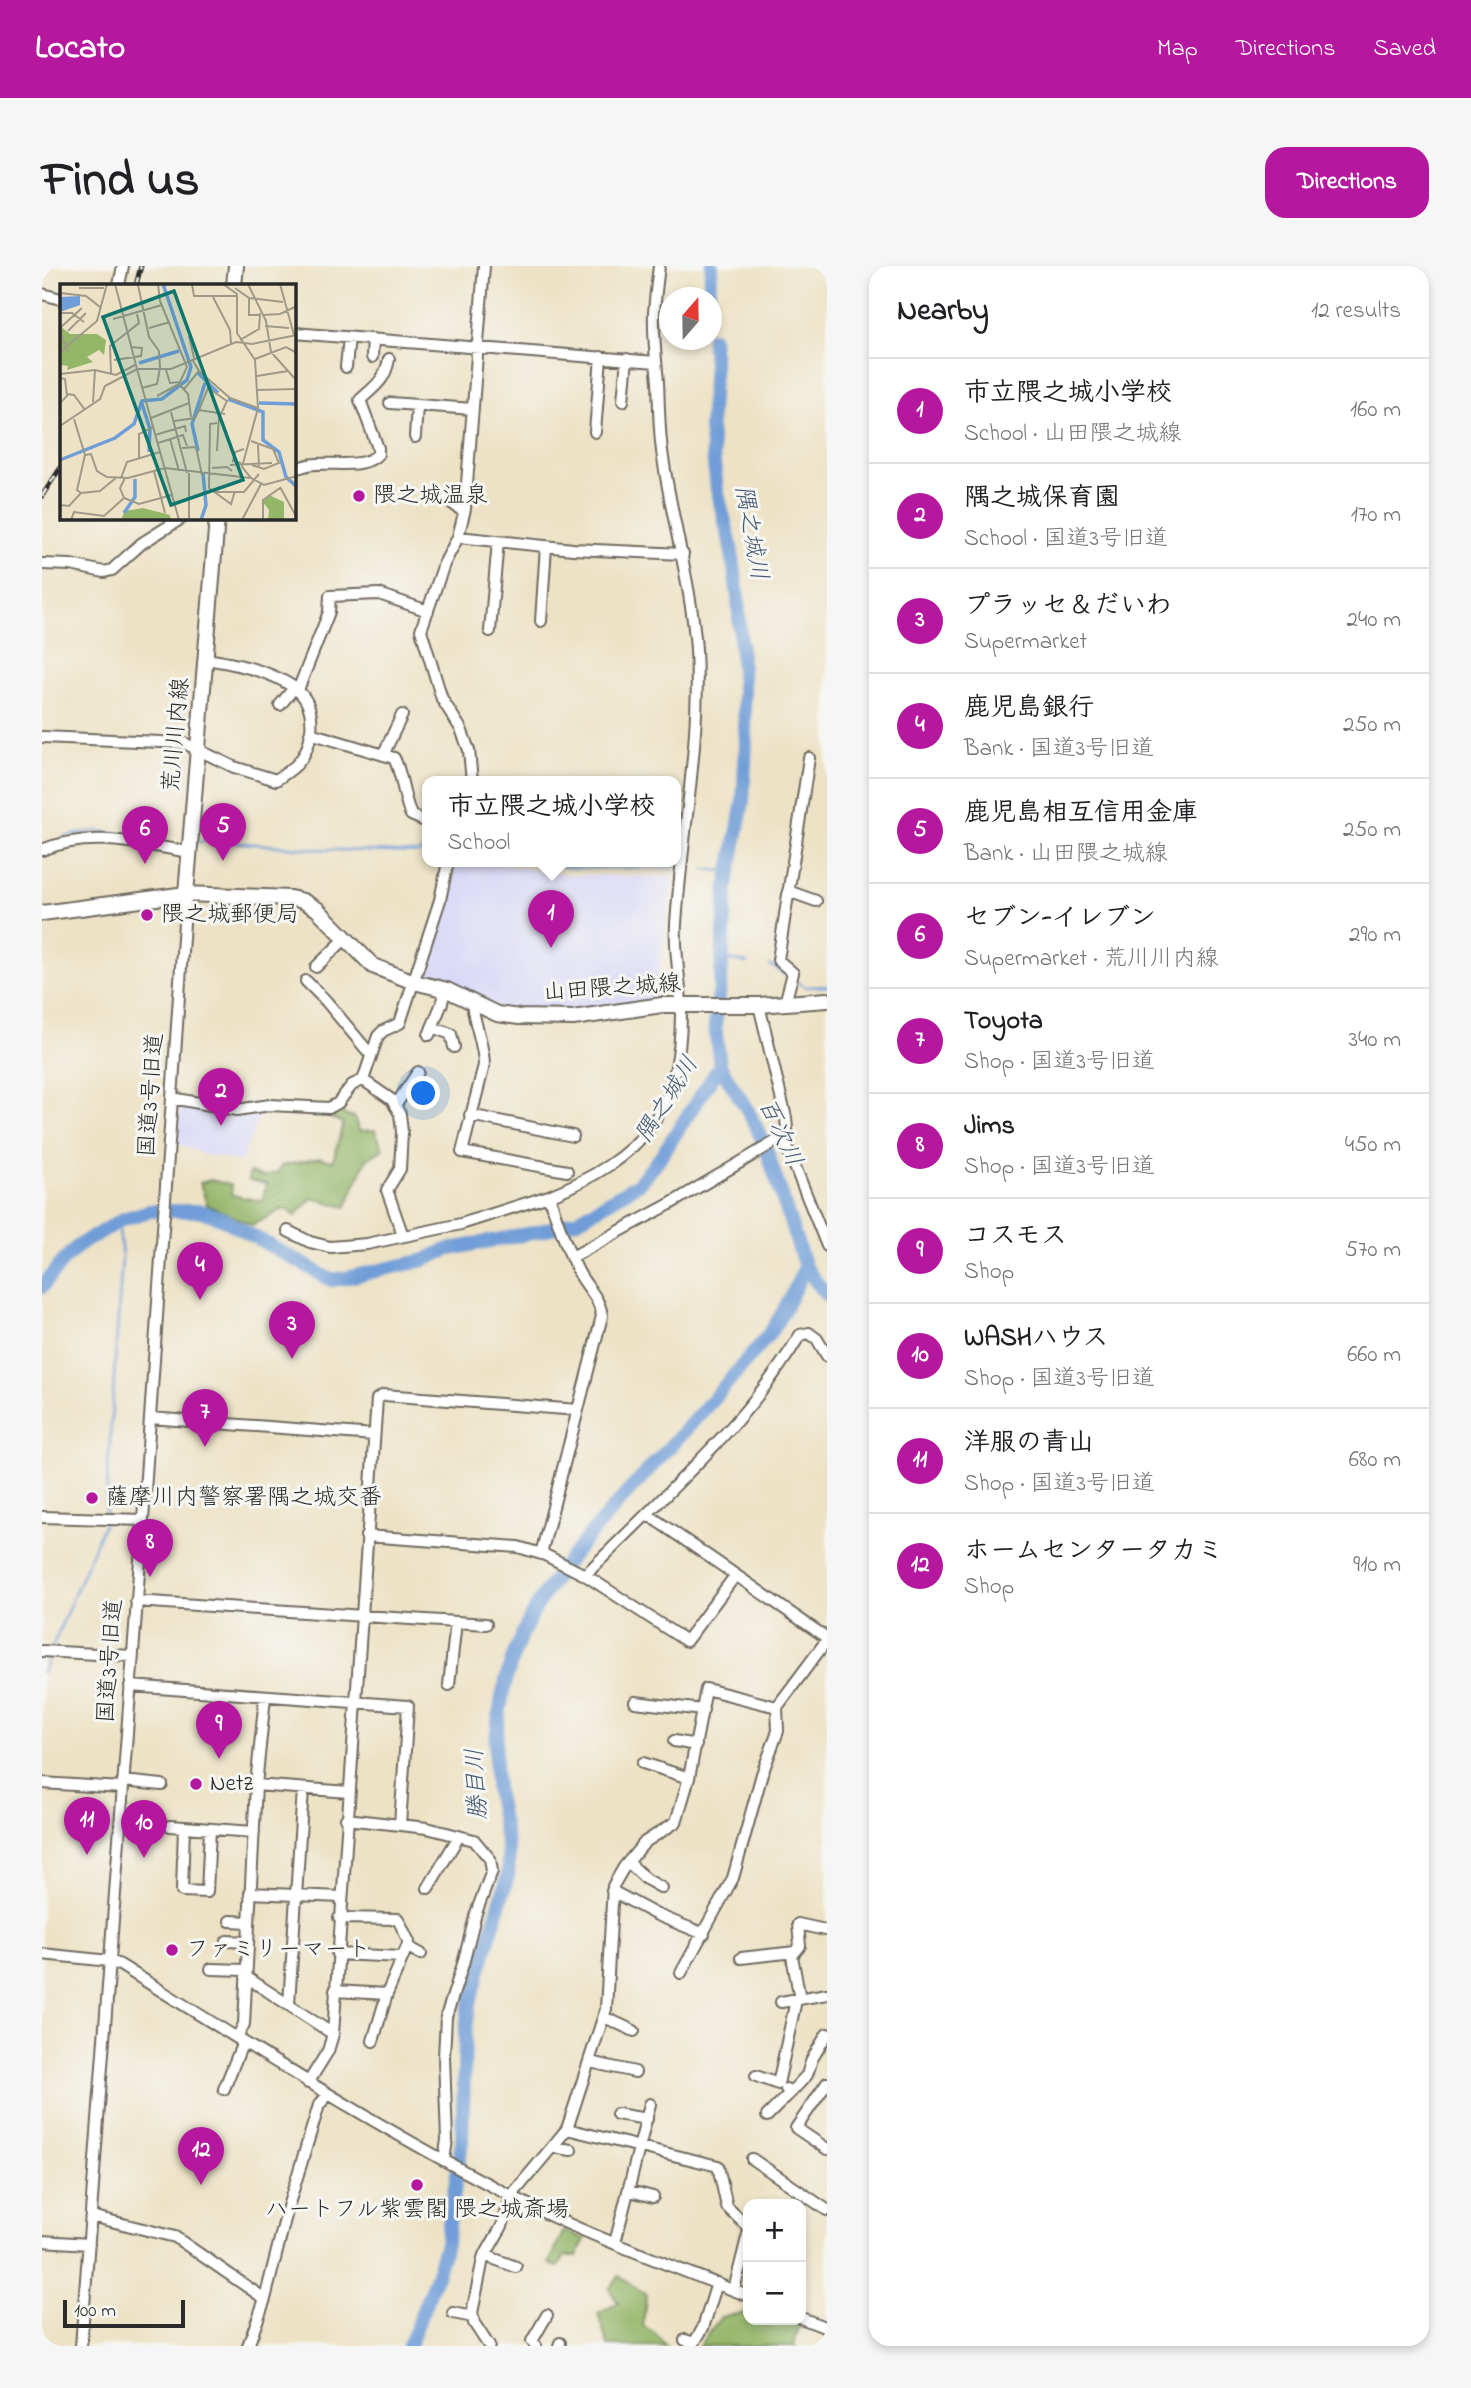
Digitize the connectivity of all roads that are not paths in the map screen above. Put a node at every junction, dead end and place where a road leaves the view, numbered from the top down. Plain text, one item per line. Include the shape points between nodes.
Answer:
1 (123, 266) edge
2 (236, 266) edge
3 (484, 266) edge
4 (659, 266) edge
5 (119, 284) edge
6 (234, 284) edge
7 (42, 294) edge
8 (60, 299) edge
9 (296, 333) edge
10 (349, 337) junction
11 (373, 339) junction
12 (477, 346) junction
13 (372, 356) dead end
14 (601, 357) junction
15 (389, 359) dead end
16 (627, 359) junction
17 (656, 362) junction
18 (346, 367) dead end
19 (623, 401) dead end
20 (390, 403) dead end
21 (417, 405) junction
22 (473, 409) junction
23 (595, 432) dead end
24 (415, 436) dead end
25 (296, 468) edge
26 (444, 498) dead end
27 (464, 512) junction
28 (178, 520) edge
29 (217, 520) edge
30 (458, 537) junction
31 (498, 541) junction
32 (546, 546) junction
33 (683, 554) junction
34 (42, 564) edge
35 (428, 611) junction
36 (541, 621) dead end
37 (490, 631) dead end
38 (206, 659) junction
39 (296, 689) junction
40 (280, 705) dead end
41 (402, 715) dead end
42 (310, 733) junction
43 (42, 737) edge
44 (199, 748) junction
45 (383, 755) junction
46 (809, 758) dead end
47 (471, 776) edge
48 (422, 820) edge
49 (190, 847) junction
50 (42, 850) edge
51 (447, 867) edge
52 (788, 891) junction
53 (186, 894) junction
54 (817, 901) dead end
55 (42, 913) edge
56 (346, 938) junction
57 (316, 967) dead end
58 (306, 981) dead end
59 (414, 982) junction
60 (445, 989) junction
61 (827, 1000) edge
62 (472, 1003) junction
63 (785, 1003) junction
64 (683, 1005) junction
65 (754, 1005) junction
66 (454, 1047) dead end
67 (371, 1055) junction
68 (418, 1072) dead end
69 (363, 1080) junction
70 (172, 1098) junction
71 (395, 1106) junction
72 (470, 1115) junction
73 (573, 1136) dead end
74 (781, 1138) junction
75 (567, 1171) dead end
76 (550, 1198) junction
77 (288, 1231) dead end
78 (403, 1236) junction
79 (827, 1246) edge
80 (572, 1257) junction
81 (827, 1356) edge
82 (578, 1410) junction
83 (150, 1418) junction
84 (374, 1435) junction
85 (648, 1514) junction
86 (42, 1517) edge
87 (143, 1520) junction
88 (366, 1536) junction
89 (543, 1555) junction
90 (583, 1573) junction
91 (735, 1576) junction
92 (136, 1601) junction
93 (361, 1617) junction
94 (456, 1622) junction
95 (486, 1624) dead end
96 (827, 1639) edge
97 (48, 1652) edge
98 (132, 1656) junction
99 (449, 1685) dead end
100 (130, 1686) junction
101 (265, 1697) junction
102 (635, 1702) dead end
103 (354, 1703) junction
104 (776, 1707) junction
105 (703, 1710) junction
106 (674, 1741) dead end
107 (696, 1745) junction
108 (643, 1763) dead end
109 (689, 1778) junction
110 (42, 1783) edge
111 (122, 1784) junction
112 (162, 1785) dead end
113 (257, 1786) junction
114 (303, 1788) junction
115 (349, 1791) junction
116 (346, 1819) junction
117 (400, 1825) junction
118 (170, 1826) dead end
119 (184, 1827) junction
120 (210, 1829) junction
121 (254, 1832) junction
122 (459, 1836) junction
123 (628, 1862) junction
124 (428, 1888) dead end
125 (662, 1888) dead end
126 (612, 1891) junction
127 (250, 1893) junction
128 (296, 1895) junction
129 (341, 1897) junction
130 (408, 1915) dead end
131 (340, 1918) junction
132 (229, 1921) dead end
133 (249, 1922) junction
134 (401, 1925) junction
135 (825, 1930) dead end
136 (704, 1934) junction
137 (422, 1939) dead end
138 (227, 1941) dead end
139 (248, 1942) junction
140 (406, 1949) junction
141 (795, 1952) junction
142 (42, 1954) edge
143 (337, 1954) junction
144 (421, 1954) dead end
145 (741, 1958) dead end
146 (110, 1961) junction
147 (211, 1969) dead end
148 (681, 1973) dead end
149 (246, 1974) junction
150 (335, 1991) junction
151 (387, 1993) junction
152 (827, 1994) edge
153 (798, 1999) junction
154 (781, 2002) dead end
155 (289, 2004) junction
156 (604, 2017) junction
157 (634, 2031) dead end
158 (333, 2034) junction
159 (827, 2034) edge
160 (240, 2040) junction
161 (373, 2041) dead end
162 (590, 2062) junction
163 (635, 2072) dead end
164 (756, 2076) dead end
165 (308, 2082) junction
166 (778, 2084) junction
167 (826, 2087) edge
168 (224, 2089) dead end
169 (791, 2092) junction
170 (328, 2095) junction
171 (650, 2104) dead end
172 (617, 2113) dead end
173 (767, 2116) dead end
174 (647, 2119) junction
175 (567, 2129) junction
176 (554, 2147) junction
177 (640, 2147) junction
178 (827, 2149) edge
179 (571, 2150) dead end
180 (752, 2160) dead end
181 (447, 2161) junction
182 (629, 2191) junction
183 (512, 2195) junction
184 (653, 2197) dead end
185 (827, 2210) edge
186 (91, 2217) junction
187 (743, 2222) edge
188 (42, 2241) edge
189 (615, 2243) junction
190 (89, 2245) junction
191 (743, 2254) edge
192 (484, 2256) junction
193 (516, 2267) dead end
194 (717, 2283) junction
195 (734, 2290) junction
196 (743, 2294) edge
197 (265, 2299) junction
198 (453, 2313) dead end
199 (547, 2315) dead end
200 (473, 2317) junction
201 (806, 2320) edge
202 (827, 2328) edge
203 (685, 2340) dead end
204 (81, 2346) edge
205 (248, 2346) edge
206 (489, 2346) edge
207 (536, 2346) edge

1 - 5 street
2 - 6 main road
3 - 12 street
4 - 17 street
7 - 8 street
9 - 10 street
10 - 11 street
10 - 18 street
11 - 12 street
11 - 13 street
12 - 14 street
12 - 22 street
14 - 16 street
14 - 23 street
15 - 25 street via 387,373 360,400 378,448 374,459
16 - 17 street
16 - 19 street
17 - 33 street via 663,451
20 - 21 street
21 - 22 street
21 - 24 street
22 - 27 street
26 - 27 street
27 - 30 street
28 - 34 street via 112,570
29 - 38 main road, 荒川川内線
30 - 31 street
30 - 35 street
31 - 32 street
31 - 37 street
32 - 33 street
32 - 36 street
33 - 64 street via 696,653 694,746 676,926 678,989
35 - 39 street via 379,594 330,596 324,625
35 - 47 street via 421,630 426,652 442,699 469,750
38 - 39 street via 258,670
38 - 44 main road, 荒川川内線
39 - 40 street
39 - 42 street via 311,710
41 - 45 street
42 - 44 street via 298,763 276,780 234,767
42 - 45 street
43 - 44 street via 184,743
44 - 49 main road, 荒川川内線
45 - 48 street via 394,758 406,804 411,815
46 - 52 street
49 - 50 street via 102,838
49 - 53 main road, 荒川川内線
51 - 59 street
52 - 54 street
52 - 63 street via 778,960 793,973
53 - 55 main road
53 - 56 main road, 山田隈之城線 via 303,901
53 - 70 street, 国道3号旧道
56 - 57 street
56 - 59 main road, 山田隈之城線 via 373,966
58 - 67 street
59 - 60 main road, 山田隈之城線
59 - 67 street via 400,1023 378,1036
60 - 62 main road, 山田隈之城線
60 - 66 street via 430,1031 451,1034
61 - 63 main road, 山田隈之城線
62 - 64 main road, 山田隈之城線 via 497,1014 542,1018
62 - 72 street via 484,1065
63 - 65 main road, 山田隈之城線
64 - 65 main road, 山田隈之城線
64 - 76 street via 677,1069 656,1118 630,1150
65 - 74 street via 786,1118 787,1129
67 - 69 street
68 - 71 street via 416,1085
69 - 70 street via 329,1108 270,1105 237,1110
69 - 71 street
70 - 83 street, 国道3号旧道
71 - 78 street via 400,1114 400,1169 387,1190
72 - 73 street
72 - 75 street via 462,1152
74 - 79 street
74 - 80 street
76 - 78 street
76 - 80 street
77 - 78 street via 330,1247
80 - 82 street via 601,1306 602,1316
81 - 85 street via 817,1339 809,1333 800,1335 766,1388
82 - 84 street via 384,1395 377,1399
82 - 89 street
83 - 84 street
83 - 87 street, 国道3号旧道
84 - 88 street
85 - 90 street
85 - 91 street
86 - 87 street
87 - 92 street, 国道3号旧道
88 - 89 street via 518,1547
88 - 93 street
89 - 90 street
90 - 91 street via 685,1641
91 - 96 street
92 - 93 street
92 - 98 street, 国道3号旧道
93 - 94 street
93 - 103 street
94 - 95 street
94 - 99 street
96 - 104 street
97 - 98 street
98 - 100 street, 国道3号旧道
100 - 101 street
100 - 111 street, 国道3号旧道
101 - 103 street
101 - 113 street
102 - 105 street
103 - 115 street
103 - 117 street via 408,1706
104 - 105 street via 706,1689
104 - 136 street via 778,1731 733,1878
105 - 107 street
106 - 107 street
107 - 109 street
108 - 109 street
109 - 123 street via 676,1822 645,1842
110 - 111 street
111 - 112 street
111 - 146 street, 国道3号旧道
113 - 114 street
113 - 121 street
114 - 115 street
114 - 128 street
115 - 116 street
116 - 117 street
116 - 129 street
117 - 122 street
118 - 119 street
119 - 120 street
119 - 120 street via 182,1891 207,1892
120 - 121 street
121 - 127 street
122 - 124 street
122 - 181 street via 474,1840 490,1859 492,1871 446,2017
123 - 125 street
123 - 126 street
126 - 136 street
126 - 156 street
127 - 128 street
127 - 133 street
128 - 129 street
128 - 155 street
129 - 131 street
130 - 134 street
131 - 134 street via 398,1919
131 - 143 street
132 - 133 street
133 - 139 street
134 - 140 street
135 - 141 street via 798,1924 800,1946
136 - 148 street
137 - 140 street
138 - 139 street
139 - 149 street
140 - 143 street
140 - 144 street
140 - 151 street
141 - 145 street via 776,1949
141 - 153 street
142 - 146 street
143 - 150 street
146 - 160 street
146 - 186 street, 国道3号旧道
147 - 149 street
149 - 155 street
149 - 160 street
150 - 151 street
150 - 158 street
151 - 161 street
152 - 153 street
153 - 154 street
153 - 166 street
155 - 158 street
156 - 157 street
156 - 162 street
158 - 165 street
159 - 169 street via 807,2075
160 - 165 street
160 - 168 street
162 - 163 street
162 - 175 street
164 - 166 street
165 - 170 street
166 - 169 street
167 - 178 street via 796,2128
169 - 173 street
170 - 181 street
170 - 197 street via 319,2105 305,2150
171 - 174 street
172 - 174 street
174 - 177 street
175 - 176 street
175 - 177 street
176 - 179 street
176 - 183 street
177 - 182 street
177 - 187 street via 718,2166 727,2207
180 - 185 street
181 - 183 street
182 - 184 street
182 - 189 street
183 - 189 street
183 - 192 street via 502,2226
186 - 190 street, 国道3号旧道
186 - 197 street via 175,2237
188 - 190 street
189 - 194 street
190 - 204 street, 国道3号旧道
191 - 195 street
192 - 193 street
192 - 200 street
194 - 195 street
194 - 203 street via 694,2343
195 - 196 street
197 - 205 street
198 - 200 street
199 - 207 street via 532,2341
200 - 206 street
201 - 202 street

